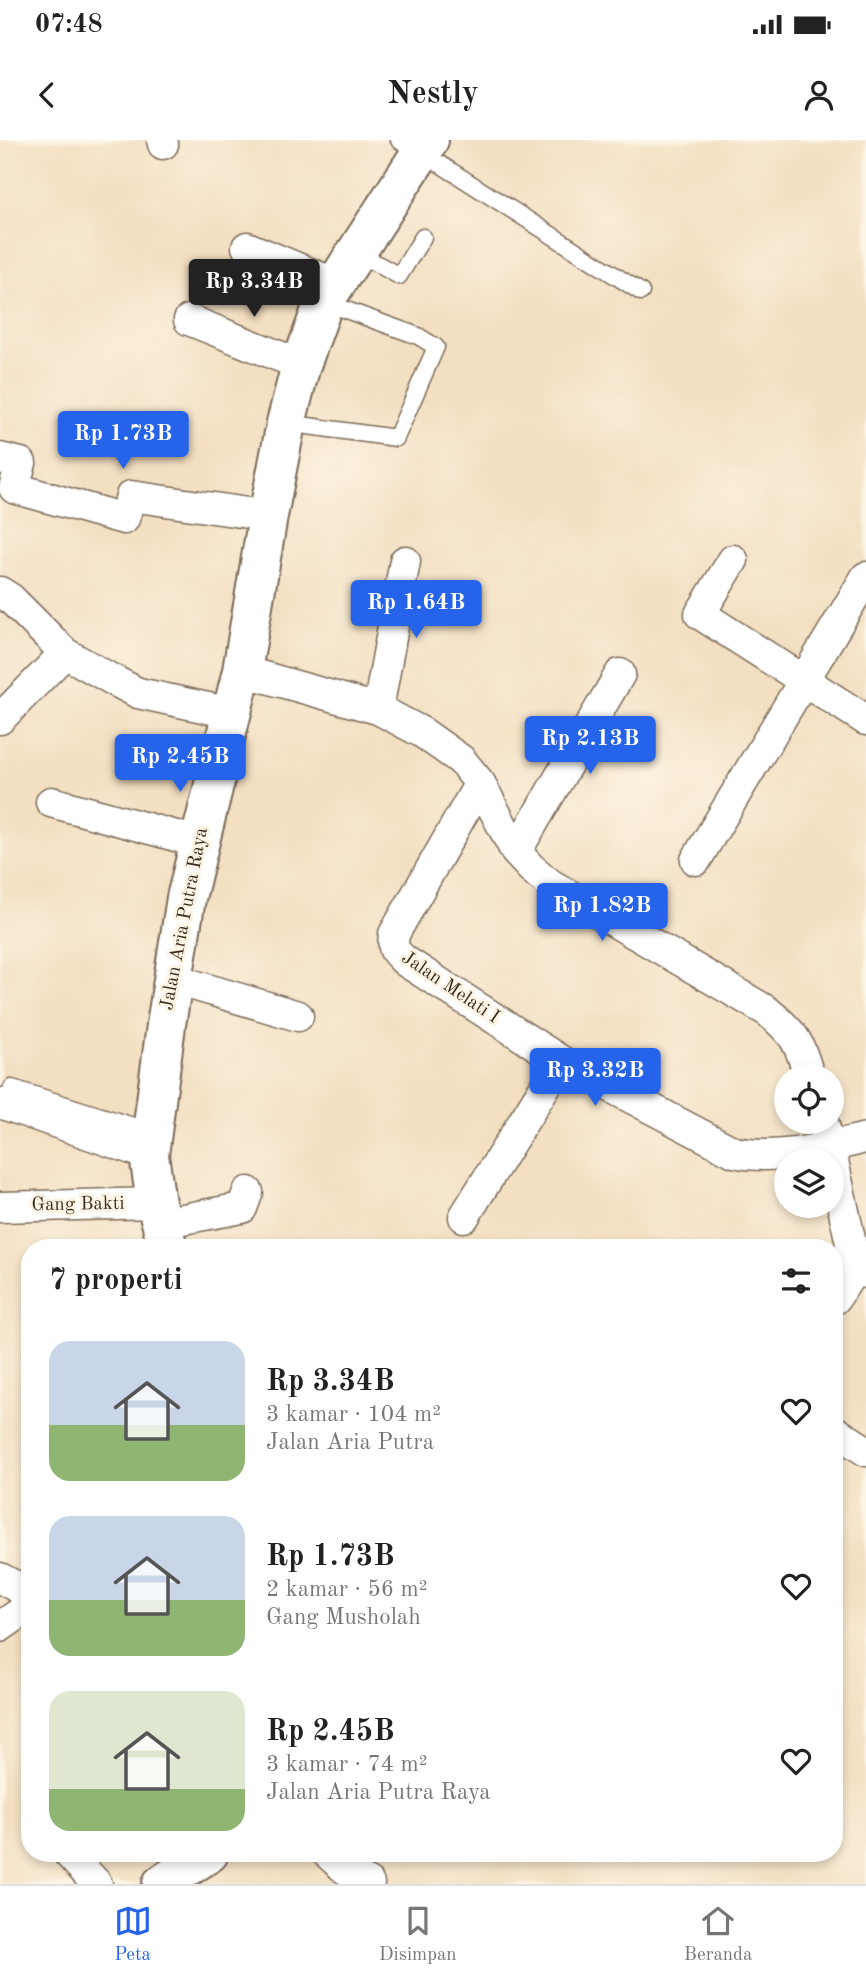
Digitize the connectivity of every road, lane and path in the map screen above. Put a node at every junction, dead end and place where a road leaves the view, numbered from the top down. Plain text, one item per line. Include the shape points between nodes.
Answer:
1 (416, 144) edge
2 (423, 237) dead end
3 (247, 247) dead end
4 (356, 252) junction
5 (641, 292) dead end
6 (188, 320) dead end
7 (318, 322) junction
8 (286, 424) junction
9 (0, 458) edge
10 (268, 516) junction
11 (733, 560) dead end
12 (405, 561) dead end
13 (866, 577) edge
14 (0, 592) edge
15 (65, 653) junction
16 (242, 670) junction
17 (620, 674) dead end
18 (804, 680) junction
19 (378, 709) junction
20 (231, 712) junction
21 (0, 719) edge
22 (866, 720) edge
23 (480, 783) junction
24 (51, 802) dead end
25 (198, 842) junction
26 (516, 852) junction
27 (696, 860) dead end
28 (173, 979) junction
29 (298, 1016) dead end
30 (561, 1061) junction
31 (806, 1064) edge
32 (6, 1095) edge
33 (826, 1134) edge
34 (866, 1138) edge
35 (150, 1143) junction
36 (248, 1192) dead end
37 (0, 1207) edge
38 (464, 1217) dead end
39 (162, 1225) edge
40 (861, 1270) edge
41 (843, 1290) edge
42 (843, 1436) edge
43 (866, 1451) edge
44 (0, 1578) edge
45 (21, 1589) edge
46 (21, 1612) edge
47 (0, 1627) edge
48 (76, 1862) edge
49 (189, 1862) edge
50 (337, 1862) edge
51 (97, 1884) edge
52 (162, 1884) edge
53 (369, 1884) edge

1 - 4 main road, Jalan Aria Putra Raya
1 - 5 lane
2 - 4 lane via 400,276
3 - 7 street
4 - 7 main road, Jalan Aria Putra Raya
6 - 7 street
7 - 8 main road, Jalan Aria Putra Raya
7 - 8 lane via 418,336 436,347 396,438
8 - 10 main road, Jalan Aria Putra Raya
9 - 10 street via 21,463 13,488 124,519 131,496
10 - 16 main road, Jalan Aria Putra Raya
11 - 18 street via 700,614
12 - 19 street
13 - 18 street
14 - 15 street
15 - 20 street via 138,693
15 - 21 street
16 - 19 street
16 - 20 main road, Jalan Aria Putra Raya
17 - 26 street
18 - 22 street
18 - 27 street
19 - 23 street via 461,760
20 - 25 main road, Jalan Aria Putra Raya
23 - 26 street
23 - 30 street, Jalan Melati I via 394,934 395,952
24 - 25 street
25 - 28 main road, Jalan Aria Putra Raya
26 - 31 street via 551,884 767,1011 788,1028
28 - 29 street
28 - 35 main road, Jalan Aria Putra Raya
30 - 33 street, Jalan Melati I via 734,1152 776,1156
30 - 38 street
32 - 35 street
33 - 34 street, Jalan Melati I
33 - 40 street
35 - 39 main road, Jalan Aria Putra Raya
36 - 39 street, Gang Bakti via 242,1208
37 - 39 street, Gang Bakti
40 - 41 street
42 - 43 street
44 - 45 street
46 - 47 street
48 - 51 street
49 - 52 main road
50 - 53 street

